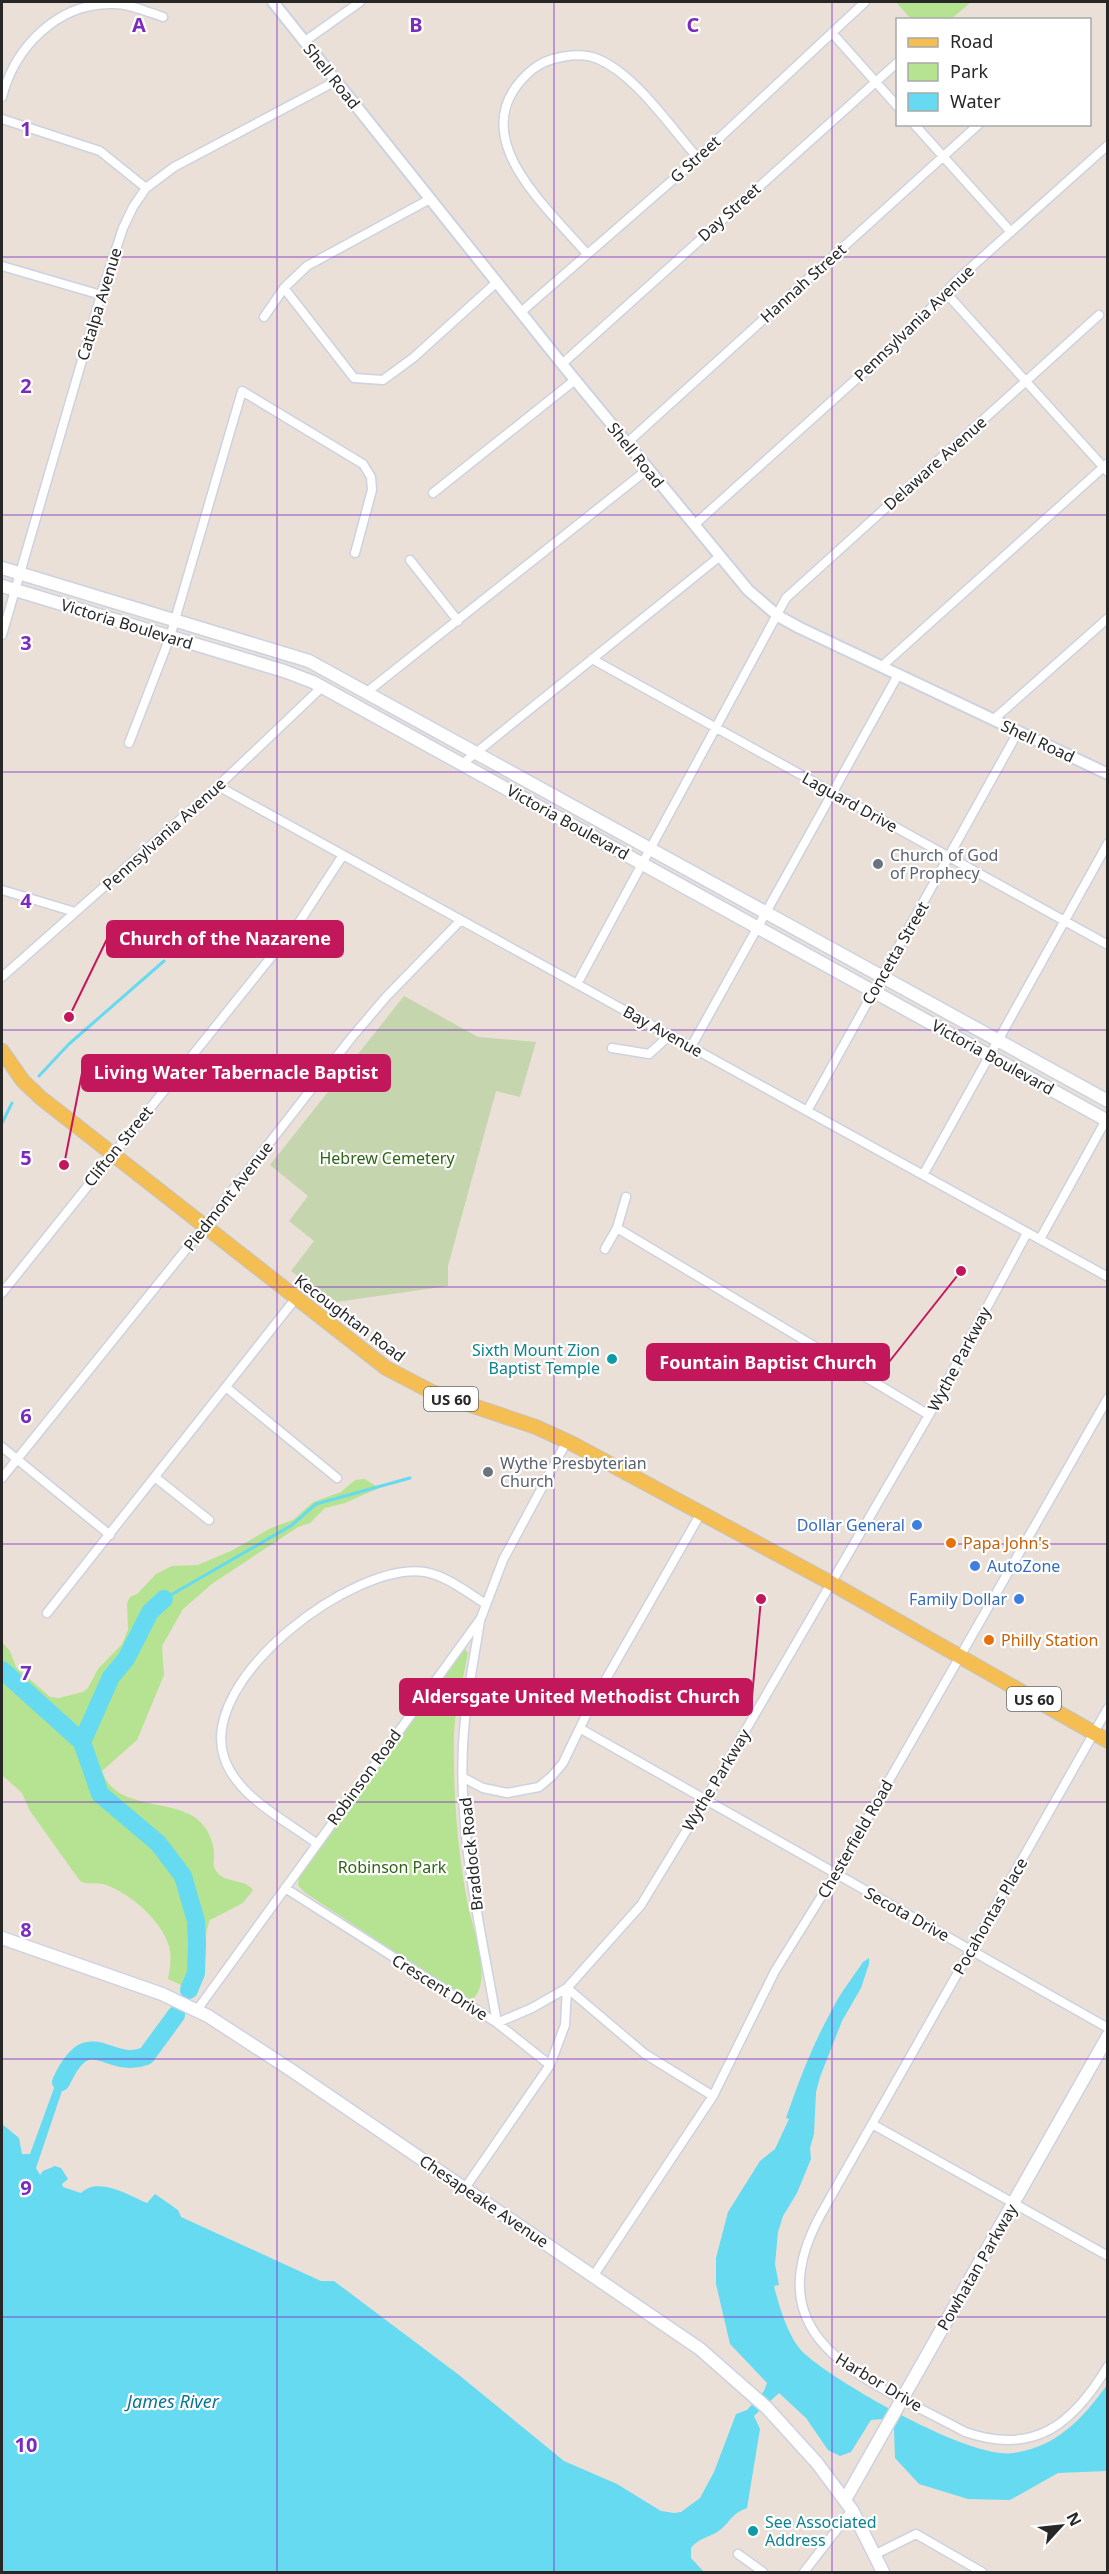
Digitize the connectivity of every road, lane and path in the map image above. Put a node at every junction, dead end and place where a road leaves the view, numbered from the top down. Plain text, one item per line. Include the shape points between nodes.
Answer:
1 (273, 2) edge
2 (360, 2) edge
3 (865, 2) edge
4 (163, 17) dead end
5 (833, 34) junction
6 (305, 41) junction
7 (896, 63) edge
8 (336, 81) junction
9 (875, 82) junction
10 (2, 97) edge
11 (896, 105) edge
12 (2, 119) edge
13 (916, 126) edge
14 (977, 126) edge
15 (1107, 145) edge
16 (698, 158) junction
17 (944, 158) junction
18 (146, 188) junction
19 (430, 199) junction
20 (1011, 232) junction
21 (587, 254) junction
22 (2, 266) edge
23 (496, 282) junction
24 (284, 288) junction
25 (946, 293) junction
26 (101, 295) junction
27 (521, 312) junction
28 (1099, 315) dead end
29 (264, 317) dead end
30 (562, 364) junction
31 (575, 380) junction
32 (1026, 382) junction
33 (627, 443) junction
34 (1106, 467) edge
35 (648, 469) junction
36 (433, 493) dead end
37 (694, 525) junction
38 (355, 554) dead end
39 (719, 557) junction
40 (410, 560) dead end
41 (2, 568) edge
42 (20, 574) junction
43 (2, 586) edge
44 (15, 590) junction
45 (778, 616) junction
46 (1107, 618) edge
47 (175, 620) junction
48 (458, 621) junction
49 (2, 635) edge
50 (170, 637) junction
51 (592, 659) junction
52 (881, 667) junction
53 (898, 675) junction
54 (322, 687) junction
55 (367, 692) junction
56 (993, 720) junction
57 (717, 727) junction
58 (1018, 732) junction
59 (129, 743) dead end
60 (476, 752) junction
61 (462, 764) junction
62 (1107, 773) edge
63 (218, 786) junction
64 (832, 793) junction
65 (1107, 843) edge
66 (650, 848) junction
67 (343, 855) junction
68 (950, 856) junction
69 (642, 864) junction
70 (2, 890) edge
71 (75, 912) junction
72 (767, 912) junction
73 (461, 920) junction
74 (1065, 921) junction
75 (758, 928) junction
76 (1107, 945) edge
77 (882, 976) junction
78 (2, 977) edge
79 (577, 984) junction
80 (873, 992) junction
81 (670, 1035) junction
82 (998, 1040) junction
83 (691, 1047) junction
84 (612, 1048) dead end
85 (2, 1051) edge
86 (989, 1055) junction
87 (1107, 1101) edge
88 (807, 1111) junction
89 (1107, 1120) edge
90 (111, 1153) junction
91 (923, 1175) junction
92 (626, 1197) dead end
93 (204, 1227) junction
94 (616, 1228) junction
95 (1027, 1233) junction
96 (1040, 1239) junction
97 (605, 1249) dead end
98 (1107, 1277) edge
99 (2, 1293) edge
100 (296, 1298) junction
101 (227, 1388) junction
102 (1107, 1398) edge
103 (929, 1415) junction
104 (567, 1441) junction
105 (2, 1447) edge
106 (16, 1459) junction
107 (2, 1478) edge
108 (156, 1478) junction
109 (336, 1478) dead end
110 (701, 1513) junction
111 (209, 1520) dead end
112 (110, 1535) junction
113 (831, 1583) junction
114 (486, 1604) junction
115 (47, 1613) dead end
116 (481, 1618) junction
117 (959, 1658) junction
118 (1107, 1708) edge
119 (581, 1729) junction
120 (1094, 1733) junction
121 (1107, 1741) edge
122 (464, 1779) junction
123 (705, 1800) junction
124 (316, 1843) junction
125 (836, 1874) junction
126 (285, 1888) junction
127 (2, 1938) edge
128 (971, 1950) junction
129 (567, 1988) junction
130 (197, 2010) junction
131 (497, 2023) junction
132 (1107, 2028) edge
133 (1107, 2036) edge
134 (550, 2065) junction
135 (713, 2096) junction
136 (872, 2124) junction
137 (465, 2188) junction
138 (1014, 2203) junction
139 (1107, 2256) edge
140 (594, 2275) junction
141 (1107, 2366) edge
142 (903, 2398) junction
143 (846, 2498) junction
144 (852, 2510) junction
145 (738, 2554) dead end
146 (874, 2555) junction
147 (762, 2572) edge
148 (804, 2572) edge
149 (883, 2572) edge
150 (982, 2572) edge

1 - 6 street, Shell Road
2 - 6 street
3 - 5 street, G Street
4 - 10 street via 115,4 93,5 70,13 24,46 7,76
5 - 9 street
5 - 16 street, G Street
6 - 8 street, Shell Road
7 - 9 street, Day Street
8 - 18 street, Catalpa Avenue via 185,161
8 - 19 street, Shell Road
9 - 11 street
9 - 30 street, Day Street
12 - 18 street via 100,151
13 - 17 street
14 - 17 street, Hannah Street
15 - 20 street, Pennsylvania Avenue
16 - 21 street, G Street
16 - 21 street via 626,76 596,58 570,56 543,62 516,84 502,114 507,150 521,178
17 - 20 street
17 - 33 street, Hannah Street
18 - 26 street, Catalpa Avenue via 123,228
19 - 23 street, Shell Road
19 - 24 street via 307,266
20 - 25 street, Pennsylvania Avenue
21 - 27 street, G Street
22 - 26 street
23 - 24 street via 413,358 383,380 370,381 354,378
23 - 27 street, Shell Road
24 - 29 street
25 - 32 street
25 - 37 street, Pennsylvania Avenue via 913,328
26 - 42 street, Catalpa Avenue
27 - 30 street, Shell Road
28 - 32 street, Delaware Avenue
30 - 31 street, Shell Road
31 - 33 street, Shell Road
31 - 36 street
32 - 34 street
32 - 45 street, Delaware Avenue via 795,589
33 - 35 street, Shell Road
34 - 52 street
35 - 37 street, Shell Road
35 - 48 street
37 - 39 street, Shell Road
38 - 47 street via 372,490 371,477 363,464 242,391
39 - 45 street, Shell Road
39 - 51 street
40 - 48 street
41 - 42 main road, Victoria Boulevard
42 - 44 street, Catalpa Avenue
42 - 47 main road, Victoria Boulevard
43 - 44 main road, Victoria Boulevard
44 - 49 street, Catalpa Avenue
44 - 50 main road, Victoria Boulevard
45 - 52 street, Shell Road
45 - 57 street, Delaware Avenue
46 - 56 street
47 - 50 street
47 - 55 main road, Victoria Boulevard via 292,655
48 - 55 street
50 - 54 main road, Victoria Boulevard via 284,670
50 - 59 street
51 - 57 street, Laguard Drive
51 - 60 street
52 - 53 street, Shell Road
53 - 56 street, Shell Road
53 - 64 street
54 - 61 main road, Victoria Boulevard
54 - 63 street, Pennsylvania Avenue
55 - 60 main road, Victoria Boulevard
56 - 58 street, Shell Road
57 - 64 street, Laguard Drive
57 - 66 street, Delaware Avenue
58 - 62 street, Shell Road
58 - 68 street, Concetta Street
60 - 61 street
60 - 66 main road, Victoria Boulevard
61 - 69 main road, Victoria Boulevard
63 - 67 street, Bay Avenue
63 - 71 street, Pennsylvania Avenue
64 - 68 street, Laguard Drive
64 - 72 street
65 - 74 street
66 - 69 street, Delaware Avenue
66 - 72 main road, Victoria Boulevard
67 - 73 street, Bay Avenue
67 - 90 street, Clifton Street via 300,921
68 - 74 street, Laguard Drive
68 - 77 street, Concetta Street
69 - 75 main road, Victoria Boulevard
69 - 79 street, Delaware Avenue
70 - 71 street
71 - 78 street, Pennsylvania Avenue
72 - 75 street
72 - 77 main road, Victoria Boulevard
73 - 79 street, Bay Avenue
73 - 93 street, Piedmont Avenue via 352,1037
74 - 76 street, Laguard Drive
74 - 82 street
75 - 80 main road, Victoria Boulevard
75 - 83 street
77 - 80 street, Concetta Street
77 - 82 main road, Victoria Boulevard
79 - 81 street, Bay Avenue
80 - 86 main road, Victoria Boulevard
80 - 88 street, Concetta Street
81 - 83 street, Bay Avenue
81 - 84 street via 649,1054
82 - 86 street
82 - 87 main road, Victoria Boulevard
83 - 88 street, Bay Avenue
85 - 90 main road, Kecoughtan Road / US 60 via 41,1098
86 - 89 main road, Victoria Boulevard
86 - 91 street
88 - 91 street, Bay Avenue
89 - 96 street
90 - 93 main road, Kecoughtan Road / US 60
90 - 99 street, Clifton Street
91 - 95 street, Bay Avenue
92 - 94 street
93 - 100 main road, Kecoughtan Road / US 60
93 - 106 street, Piedmont Avenue
94 - 97 street
94 - 103 street
95 - 96 street, Bay Avenue
95 - 103 street, Wythe Parkway
96 - 98 street, Bay Avenue
100 - 101 street
100 - 104 main road, Kecoughtan Road / US 60 via 410,1382
101 - 108 street
101 - 109 street
102 - 117 street, Chesterfield Road
103 - 113 street, Wythe Parkway
104 - 110 main road, Kecoughtan Road / US 60
104 - 114 street, Robinson Road via 502,1560
105 - 106 street
106 - 107 street, Piedmont Avenue
106 - 112 street
108 - 111 street
108 - 112 street
110 - 113 main road, Kecoughtan Road / US 60
110 - 119 street
112 - 115 street
113 - 117 main road, Kecoughtan Road / US 60
113 - 123 street, Wythe Parkway
114 - 116 street, Robinson Road
114 - 124 street via 426,1572 398,1573 373,1581 347,1592 291,1629 238,1688 226,1710 220,1734 223,1757 249,1794
116 - 122 street, Braddock Road via 465,1721
116 - 124 street, Robinson Road
117 - 120 main road, Kecoughtan Road / US 60
117 - 125 street, Chesterfield Road
118 - 120 street, Pocahontas Place
119 - 122 street via 563,1762 539,1787 507,1793
119 - 123 street, Secota Drive
120 - 121 main road, Kecoughtan Road / US 60
120 - 128 street, Pocahontas Place
122 - 131 street, Braddock Road via 473,1888
123 - 125 street, Secota Drive
123 - 129 street, Wythe Parkway via 640,1905
124 - 126 street, Robinson Road
125 - 128 street, Secota Drive
125 - 135 street, Chesterfield Road via 775,1971
126 - 130 street, Robinson Road
126 - 131 street, Crescent Drive
127 - 130 main road, Chesapeake Avenue
128 - 132 street, Secota Drive
128 - 136 street, Pocahontas Place
129 - 131 street, Crescent Drive
129 - 134 street via 565,2025
129 - 135 street via 645,2054
130 - 137 main road, Chesapeake Avenue
131 - 134 street
133 - 138 main road, Powhatan Parkway
134 - 137 street
135 - 140 street, Chesterfield Road
136 - 138 street
136 - 142 street, Harbor Drive via 803,2250 798,2272 799,2295 809,2326 827,2350 849,2368
137 - 140 main road, Chesapeake Avenue
138 - 139 street
138 - 142 main road, Powhatan Parkway
140 - 143 main road, Chesapeake Avenue via 700,2349 754,2396 791,2432
141 - 142 street, Harbor Drive via 1080,2407 1059,2426 1020,2440 1000,2442 965,2432
142 - 143 main road, Powhatan Parkway
143 - 144 main road, Chesapeake Avenue
144 - 146 main road, Chesapeake Avenue
144 - 148 street
145 - 147 street
146 - 149 main road, Chesapeake Avenue
146 - 150 street via 916,2534

